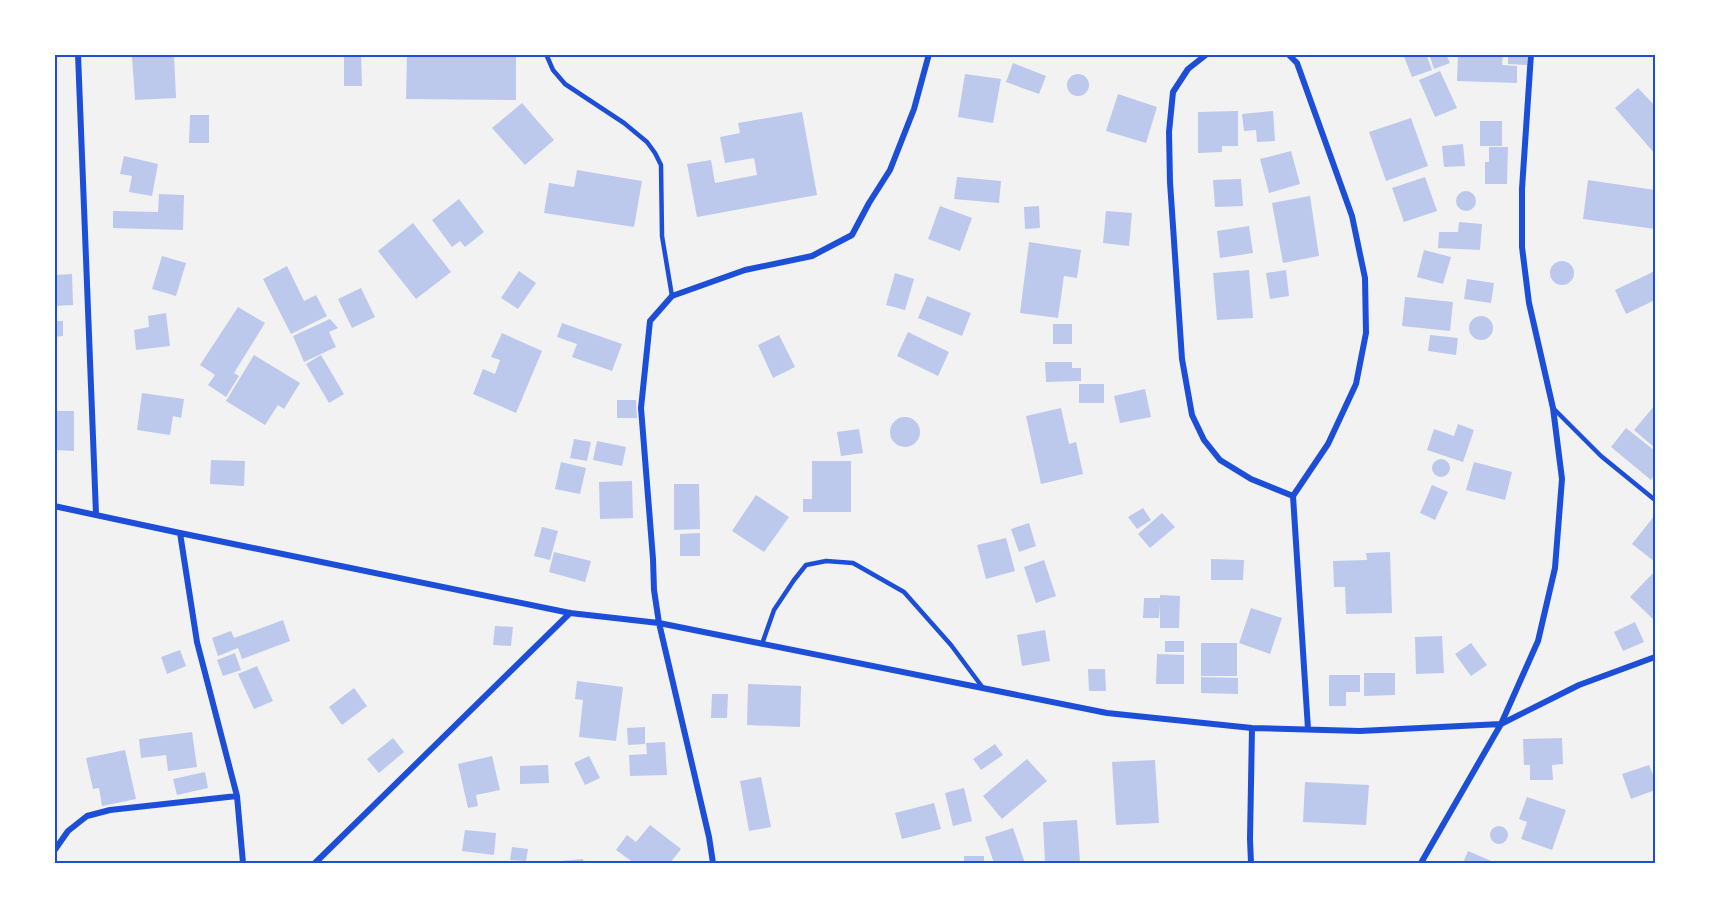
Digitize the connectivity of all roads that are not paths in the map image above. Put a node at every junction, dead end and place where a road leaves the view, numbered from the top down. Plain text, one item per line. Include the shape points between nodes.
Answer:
1 (78, 54) edge
2 (546, 54) edge
3 (929, 54) edge
4 (1207, 54) edge
5 (1288, 54) edge
6 (1531, 54) edge
7 (672, 296) junction
8 (1553, 408) junction
9 (1293, 496) junction
10 (1655, 500) edge
11 (54, 506) edge
12 (96, 514) junction
13 (180, 533) junction
14 (570, 613) junction
15 (659, 623) junction
16 (762, 644) junction
17 (1655, 657) edge
18 (983, 688) junction
19 (1501, 724) junction
20 (1252, 728) junction
21 (1308, 729) junction
22 (237, 796) junction
23 (54, 851) edge
24 (243, 863) edge
25 (315, 863) edge
26 (713, 863) edge
27 (1251, 863) edge
28 (1421, 863) edge

1 - 12 street
2 - 7 lane via 565,84 624,123 655,153 661,165 662,236
3 - 7 street via 891,170 852,235 812,255 745,270
4 - 9 street via 1188,69 1173,92 1169,132 1182,359 1192,415 1204,440 1220,460 1251,479
5 - 9 street via 1297,63 1352,216 1365,278 1366,333 1356,384 1328,444
6 - 8 street via 1522,247 1529,303
7 - 15 street via 650,321 641,408
8 - 10 lane via 1601,456
8 - 19 street via 1562,479 1555,568 1538,641
9 - 21 street
11 - 12 street
12 - 13 street
13 - 14 street
13 - 22 street via 197,642
14 - 15 street
14 - 25 street
15 - 16 street
15 - 26 street
16 - 18 street
16 - 18 lane via 774,610 806,566 826,561 853,563 904,592
17 - 19 street via 1579,685
18 - 20 street via 1107,713
19 - 21 street via 1360,731
19 - 28 street
20 - 21 street
20 - 27 street
22 - 23 street via 87,816 68,831
22 - 24 street

